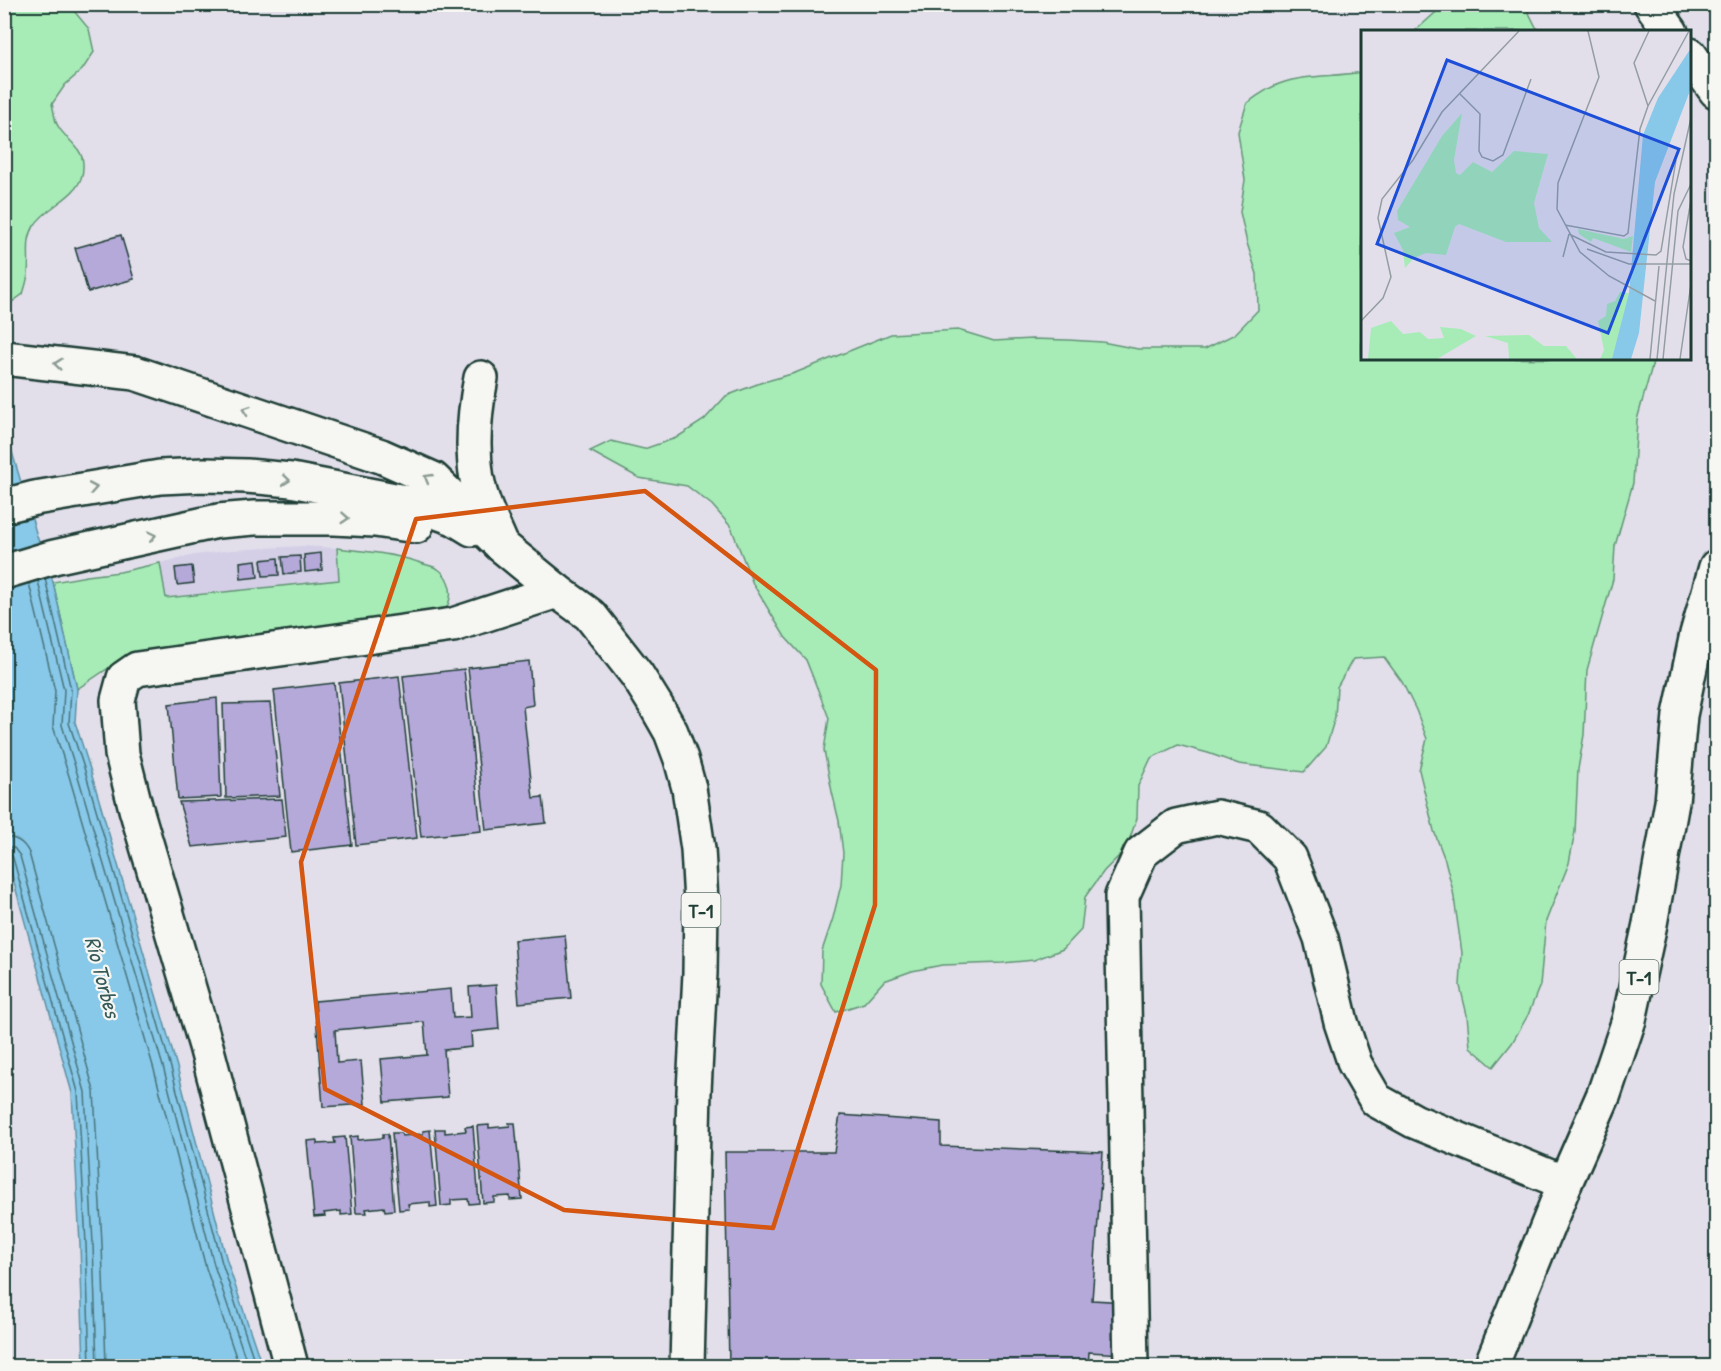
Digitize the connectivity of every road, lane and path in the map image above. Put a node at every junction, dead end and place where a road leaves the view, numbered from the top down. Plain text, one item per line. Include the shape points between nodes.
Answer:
1 (1651, 4) edge
2 (1670, 30) edge
3 (1691, 59) edge
4 (1716, 91) edge
5 (4, 358) edge
6 (481, 378) dead end
7 (4, 506) edge
8 (502, 546) junction
9 (1716, 567) edge
10 (4, 572) edge
11 (556, 591) junction
12 (1565, 1183) junction
13 (291, 1366) edge
14 (687, 1366) edge
15 (1131, 1366) edge
16 (1491, 1366) edge

1 - 2 main road
3 - 4 main road
8 -> 5 main road via 433,479 381,456 135,373
6 - 8 main road via 475,425 479,491
7 -> 8 main road via 160,477 248,476 291,480 415,504 454,518
10 -> 8 main road via 54,557 218,521 254,518 375,520
8 - 11 main road, T-1
9 - 12 main road, T-1 via 1680,715 1672,802 1629,1020 1604,1094
11 - 13 main road via 453,625 137,669 124,678 117,700 122,754 206,1046
11 - 14 main road, T-1 via 591,615 637,675 670,732 689,788 701,902
12 - 15 main road via 1414,1121 1376,1100 1355,1064 1321,938 1290,858 1259,827 1217,817 1176,826 1141,853 1122,896
12 - 16 main road, T-1

